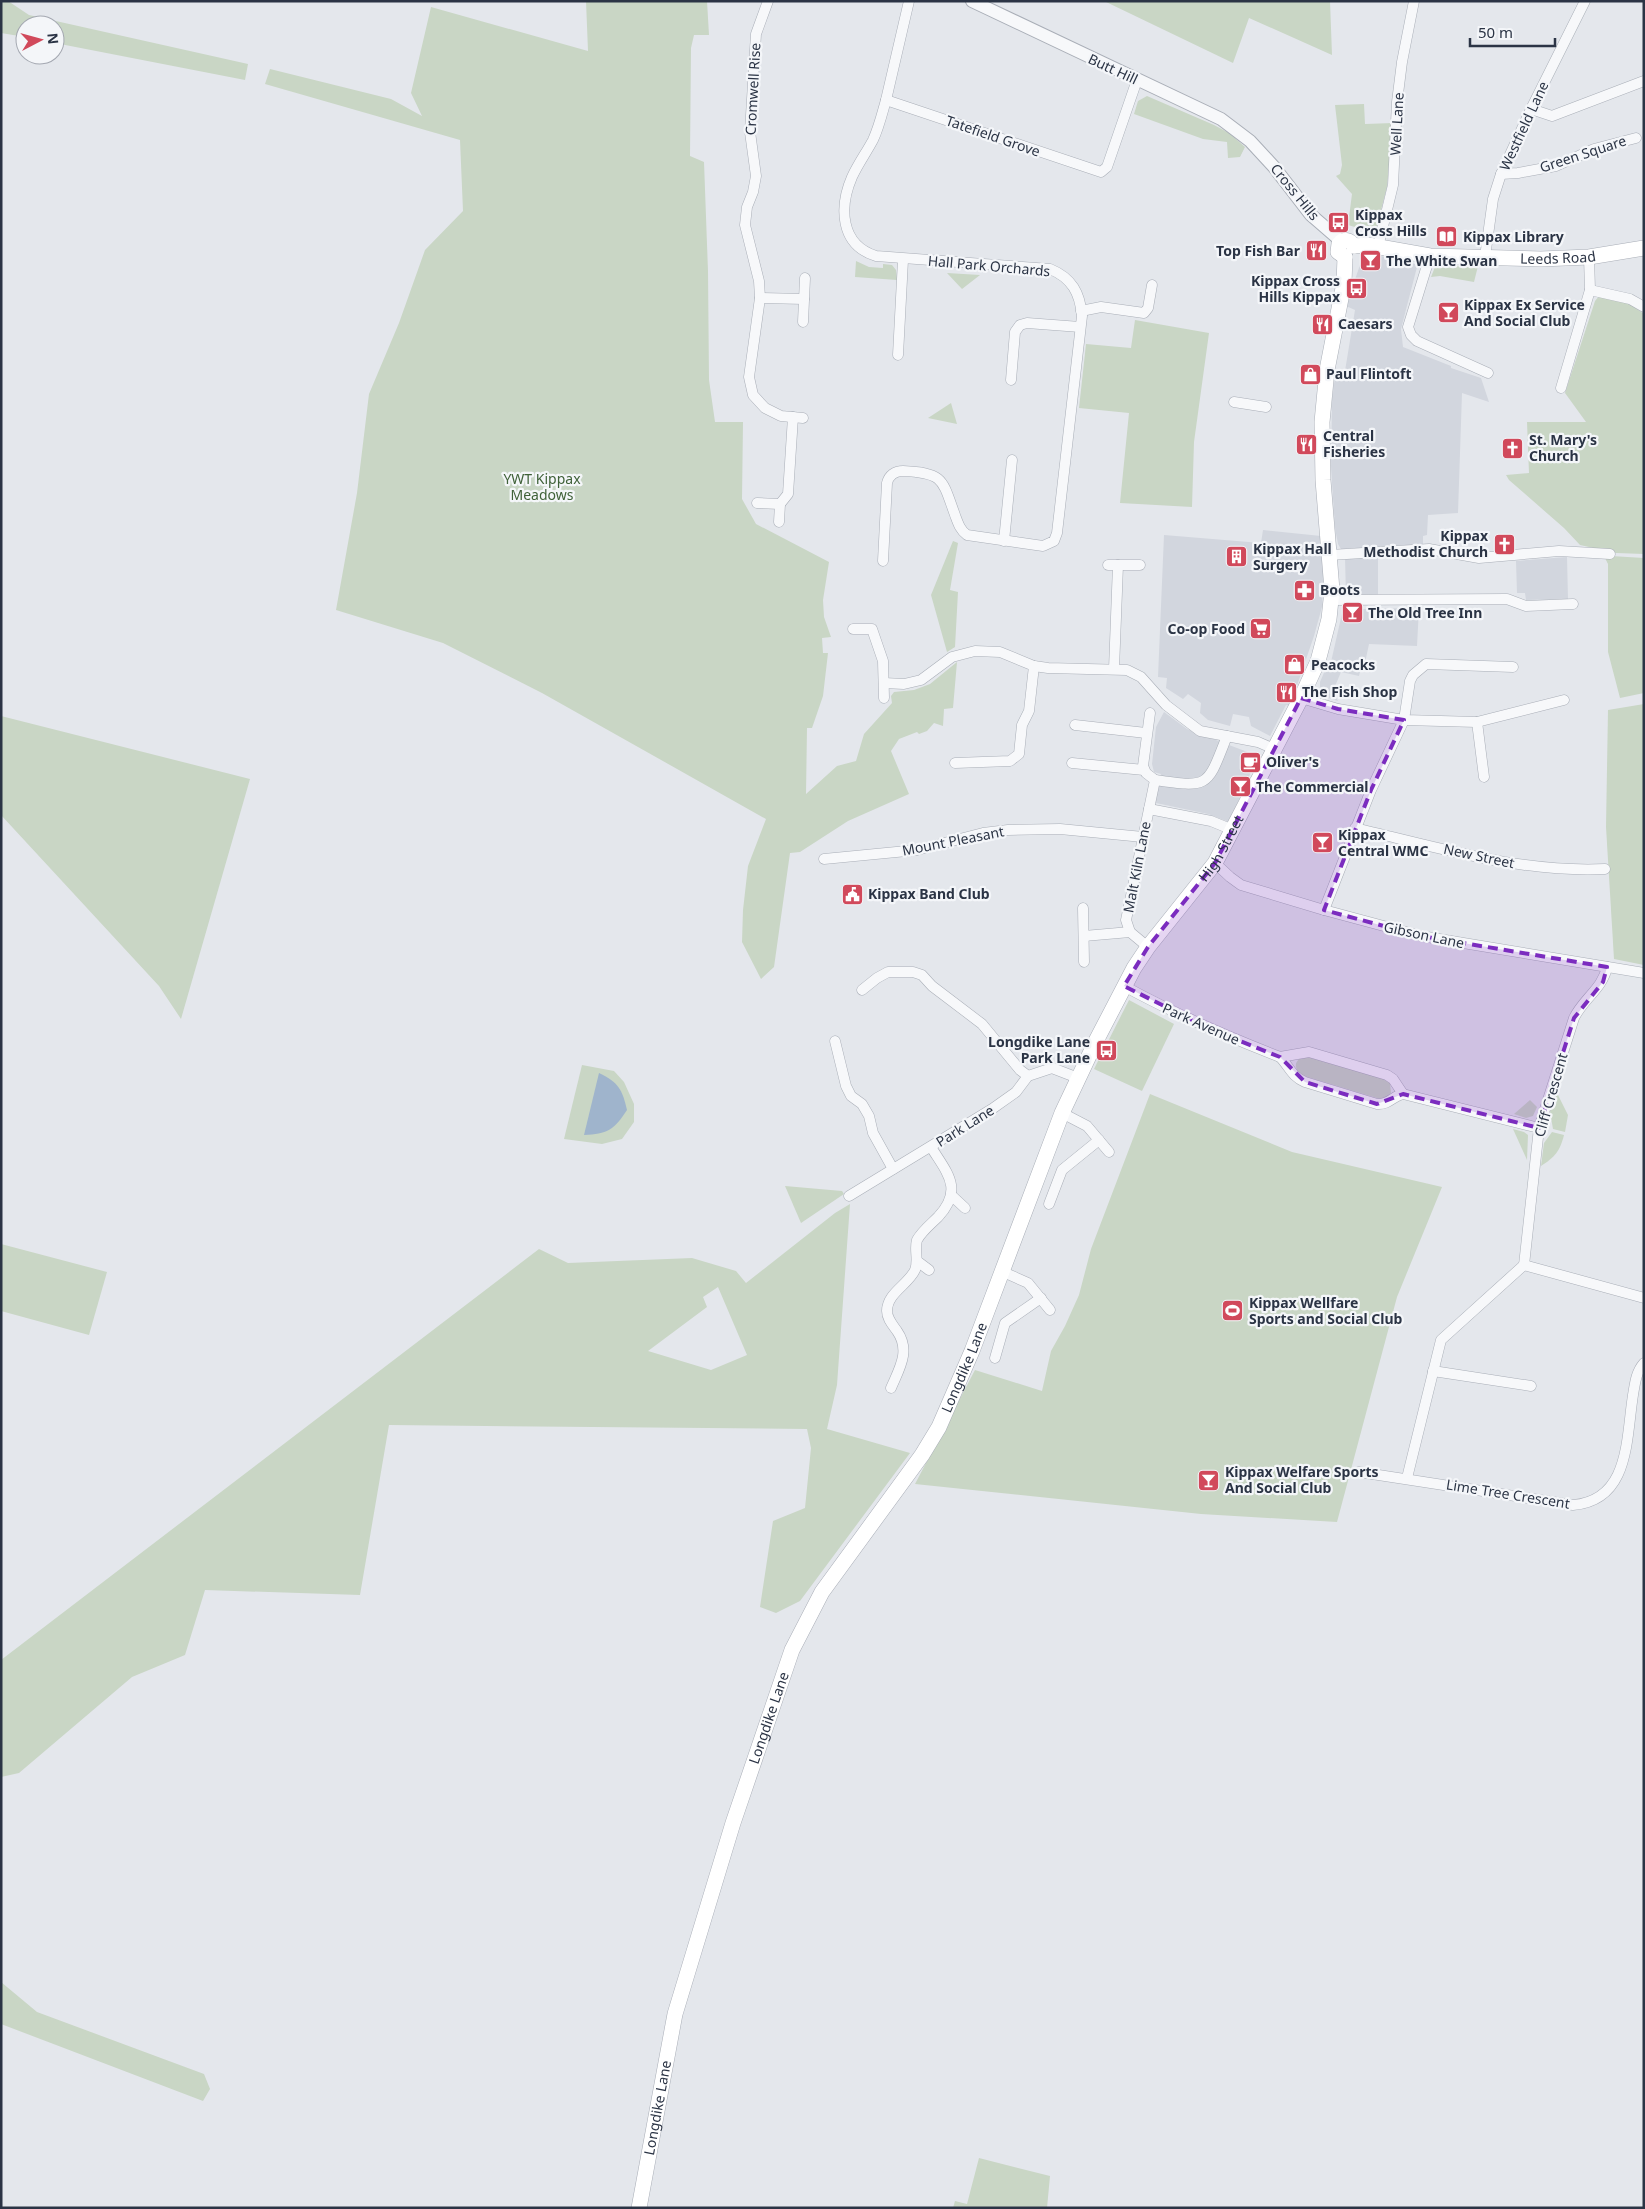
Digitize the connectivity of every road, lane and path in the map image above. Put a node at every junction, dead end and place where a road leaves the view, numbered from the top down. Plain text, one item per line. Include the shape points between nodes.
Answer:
1 (768, 1) edge
2 (908, 1) edge
3 (972, 1) edge
4 (1414, 1) edge
5 (1585, 1) edge
6 (1137, 80) junction
7 (1644, 81) edge
8 (886, 100) junction
9 (1531, 109) junction
10 (1636, 138) dead end
11 (1250, 141) joint
12 (1501, 174) junction
13 (1378, 247) junction
14 (1347, 248) junction
15 (1644, 248) edge
16 (1430, 256) junction
17 (1485, 257) junction
18 (1589, 257) junction
19 (903, 260) junction
20 (805, 278) dead end
21 (1152, 285) dead end
22 (1590, 290) junction
23 (760, 298) junction
24 (804, 299) junction
25 (1644, 306) edge
26 (1081, 311) junction
27 (803, 322) dead end
28 (1080, 326) junction
29 (898, 354) dead end
30 (1488, 373) dead end
31 (1011, 380) dead end
32 (1561, 388) dead end
33 (1234, 402) dead end
34 (1266, 407) dead end
35 (1012, 460) dead end
36 (757, 502) dead end
37 (780, 504) junction
38 (779, 522) dead end
39 (1004, 541) junction
40 (1610, 554) dead end
41 (1330, 555) junction
42 (883, 561) dead end
43 (1140, 565) dead end
44 (1331, 600) junction
45 (1573, 604) dead end
46 (853, 628) dead end
47 (1034, 666) junction
48 (1513, 667) dead end
49 (1114, 670) junction
50 (884, 683) junction
51 (884, 698) dead end
52 (1301, 698) junction
53 (1564, 700) dead end
54 (1150, 713) dead end
55 (1404, 720) junction
56 (1477, 722) junction
57 (1075, 725) dead end
58 (1146, 734) junction
59 (1227, 736) junction
60 (1274, 749) junction
61 (956, 763) dead end
62 (1072, 763) dead end
63 (1144, 770) junction
64 (1484, 777) dead end
65 (1155, 780) junction
66 (1149, 810) junction
67 (1355, 828) junction
68 (1233, 830) junction
69 (1143, 837) junction
70 (824, 860) dead end
71 (1215, 864) junction
72 (1605, 869) dead end
73 (1083, 908) dead end
74 (1324, 910) junction
75 (1130, 932) junction
76 (1084, 936) junction
77 (1148, 947) junction
78 (1084, 962) dead end
79 (1608, 967) junction
80 (1644, 973) edge
81 (1124, 986) junction
82 (862, 990) dead end
83 (835, 1041) dead end
84 (1280, 1057) junction
85 (1028, 1076) junction
86 (1078, 1078) junction
87 (1403, 1094) junction
88 (1062, 1114) junction
89 (1539, 1128) junction
90 (1099, 1140) junction
91 (931, 1147) junction
92 (1109, 1152) dead end
93 (893, 1169) junction
94 (951, 1195) junction
95 (850, 1196) dead end
96 (1049, 1204) dead end
97 (965, 1208) dead end
98 (916, 1261) junction
99 (1524, 1265) junction
100 (929, 1270) dead end
101 (1001, 1271) junction
102 (1041, 1298) junction
103 (1644, 1298) edge
104 (1050, 1310) dead end
105 (995, 1358) dead end
106 (1644, 1363) edge
107 (1432, 1371) junction
108 (1531, 1386) dead end
109 (891, 1388) dead end
110 (1359, 1472) dead end
111 (1407, 1478) junction
112 (639, 2208) edge

1 - 23 street, Cromwell Rise via 756,34 750,132 756,176 745,216
2 - 8 street
3 - 6 street, Butt Hill
4 - 13 street, Well Lane via 1397,102 1393,185
5 - 9 street, Westfield Lane
6 - 8 street, Tatefield Grove via 1107,167 1101,172
6 - 11 street, Butt Hill via 1221,119
7 - 9 street via 1552,116
8 - 19 street, Hall Park Orchards via 873,140 851,178 844,220 849,236 860,249 876,256
9 - 12 street, Westfield Lane
10 - 12 street, Green Square via 1594,150 1556,166
11 - 14 street, Cross Hills via 1274,166 1311,215
12 - 17 street, Westfield Lane via 1493,199
13 - 14 main road, Leeds Road via 1365,244
13 - 16 main road, Leeds Road
14 - 41 main road, High Street via 1322,422
15 - 18 main road, Leeds Road
16 - 17 main road, Leeds Road
16 - 30 street via 1409,323 1411,335 1417,341
17 - 18 main road, Leeds Road
18 - 22 street
19 - 26 street, Hall Park Orchards via 1050,269 1072,283 1080,298
19 - 29 street
20 - 24 street
21 - 26 street via 1144,313 1102,307
22 - 25 street via 1630,299
22 - 32 street
23 - 24 street
23 - 37 street, Cromwell Rise via 750,386 765,408 781,416 798,417 788,494
24 - 27 street
26 - 28 street, Hall Park Orchards
28 - 31 street via 1020,325 1015,332
28 - 39 street, Hall Park Orchards via 1058,533 1051,544 1043,546
33 - 34 street
35 - 39 street
36 - 37 street
37 - 38 street, Cromwell Rise
39 - 42 street via 962,532 942,482 934,475 898,471 890,475 887,484
40 - 41 street via 1559,551 1479,558 1429,548
41 - 44 main road, High Street
43 - 49 street via 1113,565
44 - 45 street via 1508,599 1526,606
44 - 52 main road, High Street via 1323,645
46 - 50 street via 872,629 883,661
47 - 49 street
47 - 50 street via 1000,652 975,651 952,657 921,680 904,684
47 - 61 street via 1029,711 1022,725 1019,754 1010,761
48 - 55 street via 1421,666 1410,681
49 - 59 street via 1127,670 1142,677 1166,705 1200,731
50 - 51 street
52 - 55 street via 1338,709
52 - 60 main road, High Street
53 - 56 street
54 - 58 street
55 - 56 street
55 - 67 street
56 - 64 street
57 - 58 street
58 - 63 street
59 - 60 street
59 - 65 street via 1212,773 1206,779 1192,785
60 - 68 main road, High Street
62 - 63 street
63 - 65 street
65 - 66 street, Malt Kiln Lane
66 - 68 street via 1211,821
66 - 69 street, Malt Kiln Lane
67 - 72 street, New Street via 1513,864
67 - 74 street
68 - 71 main road, High Street
69 - 70 street, Mount Pleasant via 1070,829 1016,829 983,833 917,850
69 - 75 street, Malt Kiln Lane via 1127,913
71 - 74 street, Gibson Lane via 1241,884
71 - 77 main road, High Street
73 - 76 street
74 - 79 street, Gibson Lane via 1421,936
75 - 76 street
75 - 77 street, Malt Kiln Lane
76 - 78 street
77 - 81 main road, High Street
79 - 80 street, Gibson Lane
79 - 89 street, Cliff Crescent via 1603,982 1582,1004 1574,1018
81 - 84 street, Park Avenue via 1163,1008
81 - 86 main road, Longdike Lane
82 - 85 street via 888,972 922,975 982,1024
83 - 93 street via 846,1086 870,1116 873,1132
84 - 87 street via 1309,1052 1387,1075
84 - 87 street, Park Avenue via 1299,1080 1377,1104 1387,1103
85 - 86 street, Park Lane via 1052,1068
85 - 91 street, Park Lane via 1010,1096
86 - 88 main road, Longdike Lane
87 - 89 street
88 - 90 street via 1087,1126
88 - 101 main road, Longdike Lane
89 - 99 street, Cliff Crescent
90 - 92 street
90 - 96 street via 1062,1170
91 - 93 street, Park Lane
91 - 94 street via 952,1182
93 - 95 street, Park Lane
94 - 97 street
94 - 98 street via 940,1215 917,1240
98 - 100 street
98 - 109 street via 914,1272 894,1293 888,1305 888,1316 905,1348
99 - 103 street
99 - 107 street via 1441,1340
101 - 102 street via 1028,1283
101 - 112 main road, Longdike Lane via 972,1351 929,1445 822,1592 792,1650 730,1832 675,2014
102 - 104 street
102 - 105 street, Longdike Lane via 1005,1323
106 - 111 street, Lime Tree Crescent via 1636,1379 1621,1470 1613,1486 1591,1502 1573,1505
107 - 108 street
107 - 111 street
110 - 111 street, Lime Tree Crescent

